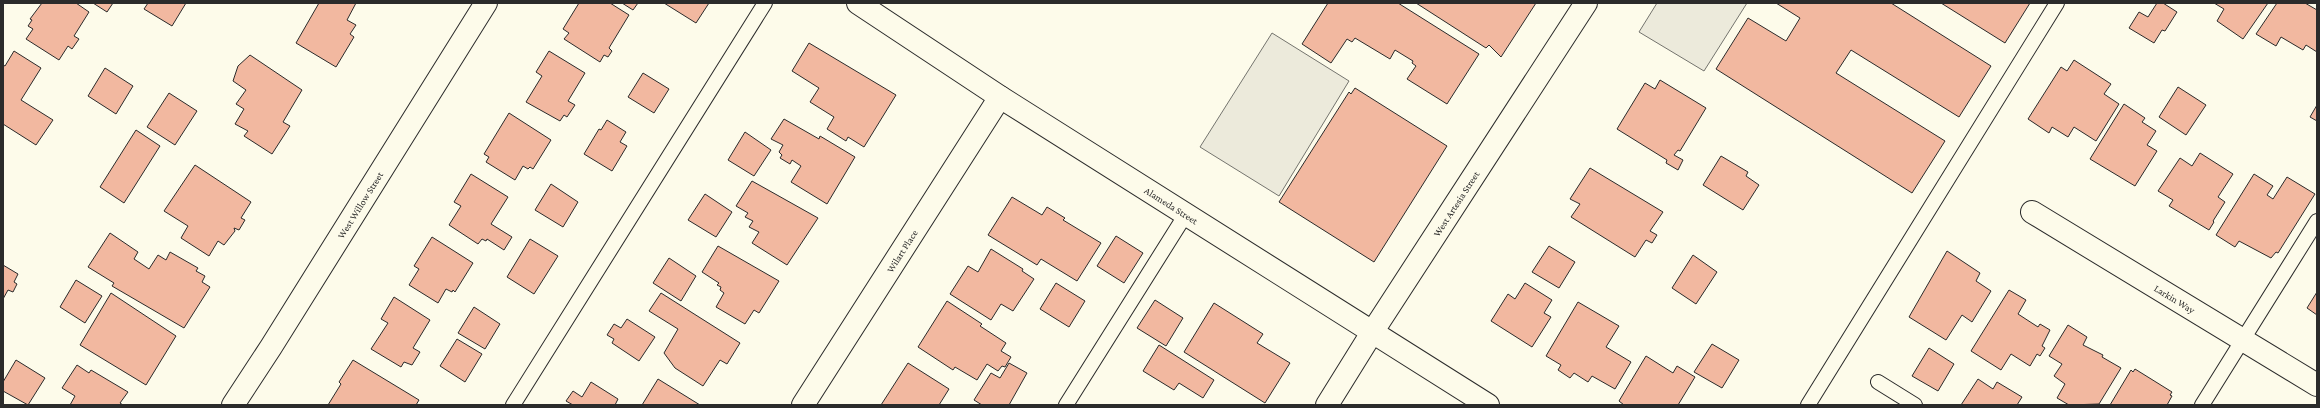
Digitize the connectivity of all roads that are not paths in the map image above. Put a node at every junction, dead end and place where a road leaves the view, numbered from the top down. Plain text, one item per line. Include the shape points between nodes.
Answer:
1 (486, 3) edge
2 (765, 3) edge
3 (858, 3) edge
4 (1586, 3) edge
5 (2057, 3) edge
6 (1000, 97) junction
7 (2032, 212) dead end
8 (1186, 214) junction
9 (2317, 221) edge
10 (1373, 330) junction
11 (2242, 339) junction
12 (1878, 382) dead end
13 (2317, 385) edge
14 (232, 405) edge
15 (513, 405) edge
16 (803, 405) edge
17 (1066, 405) edge
18 (1327, 405) edge
19 (1488, 405) edge
20 (1808, 405) edge
21 (1915, 405) edge
22 (2202, 405) edge

1 - 14 street, West Willow Street via 272,347
2 - 15 lane
3 - 6 street, Alameda Street
4 - 10 street, West Artesia Street
5 - 20 lane
6 - 8 street, Alameda Street
6 - 16 street, Wilart Place
7 - 11 street, Larkin Way
8 - 10 street, Alameda Street
8 - 17 lane
9 - 11 lane
10 - 18 street, West Artesia Street
10 - 19 street, Alameda Street
11 - 13 street, Larkin Way
11 - 22 lane
12 - 21 lane

